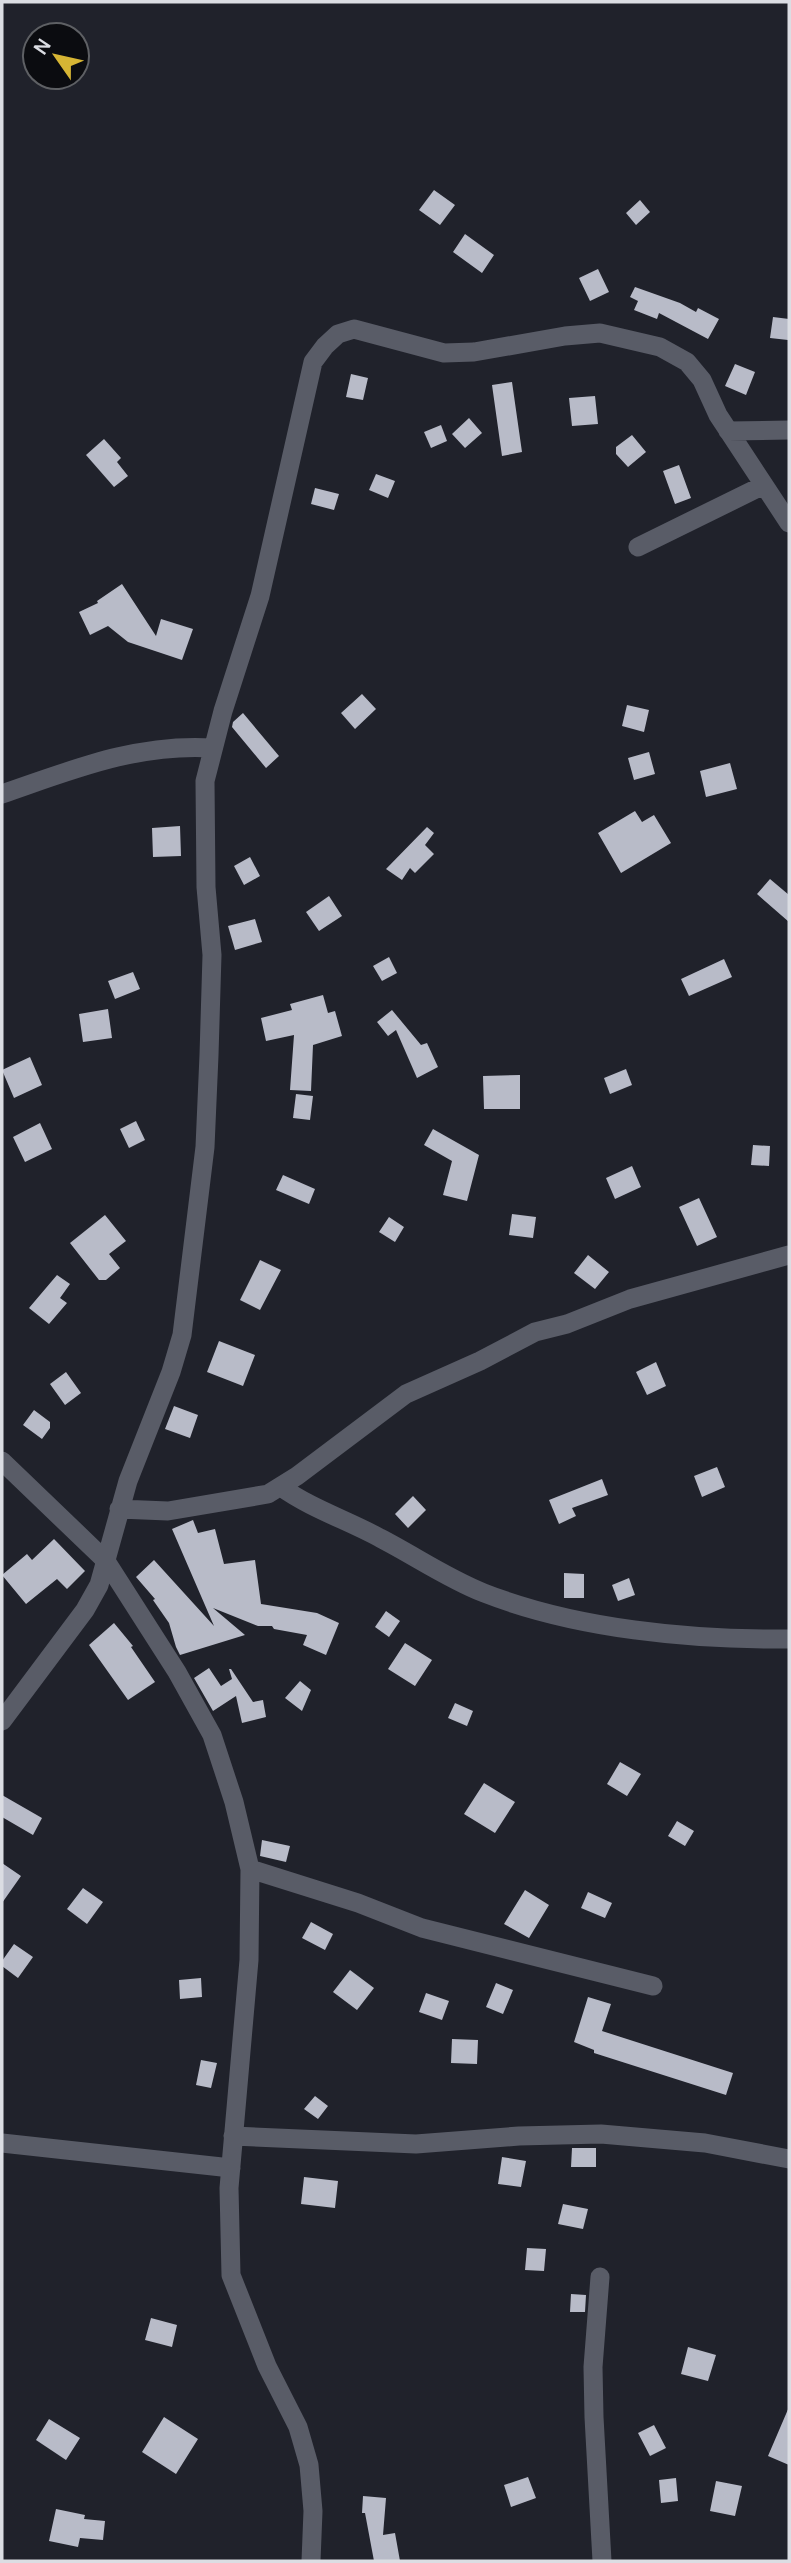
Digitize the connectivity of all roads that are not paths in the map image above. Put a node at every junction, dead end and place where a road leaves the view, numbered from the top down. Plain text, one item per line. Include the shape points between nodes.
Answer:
1 (789, 430) edge
2 (729, 431) junction
3 (764, 485) junction
4 (789, 523) edge
5 (638, 547) dead end
6 (213, 748) junction
7 (2, 794) edge
8 (789, 1255) edge
9 (2, 1461) edge
10 (281, 1487) junction
11 (119, 1509) junction
12 (106, 1561) junction
13 (789, 1639) edge
14 (2, 1721) edge
15 (250, 1869) junction
16 (653, 1986) dead end
17 (233, 2136) junction
18 (2, 2143) edge
19 (789, 2159) edge
20 (231, 2168) junction
21 (600, 2277) dead end
22 (311, 2561) edge
23 (602, 2561) edge

1 - 2 street
2 - 3 street
2 - 6 street via 687,362 660,347 629,338 600,333 444,353 354,329 338,334 313,362 260,597
3 - 4 street
3 - 5 street
6 - 7 street via 162,747 132,753
6 - 11 street via 205,793 212,955 205,1134 188,1295 171,1372
8 - 10 street via 641,1296 535,1332 406,1394
9 - 12 street
10 - 11 street via 252,1498 168,1511
10 - 13 street via 482,1592 510,1602 610,1625
11 - 12 street
12 - 14 street via 85,1611
12 - 15 street via 212,1735
15 - 16 street via 422,1927
15 - 17 street via 249,1960
17 - 19 street via 416,2144 601,2134 705,2143
17 - 20 street
18 - 20 street
20 - 22 street via 231,2275 267,2366 298,2427 309,2465
21 - 23 street via 593,2380

